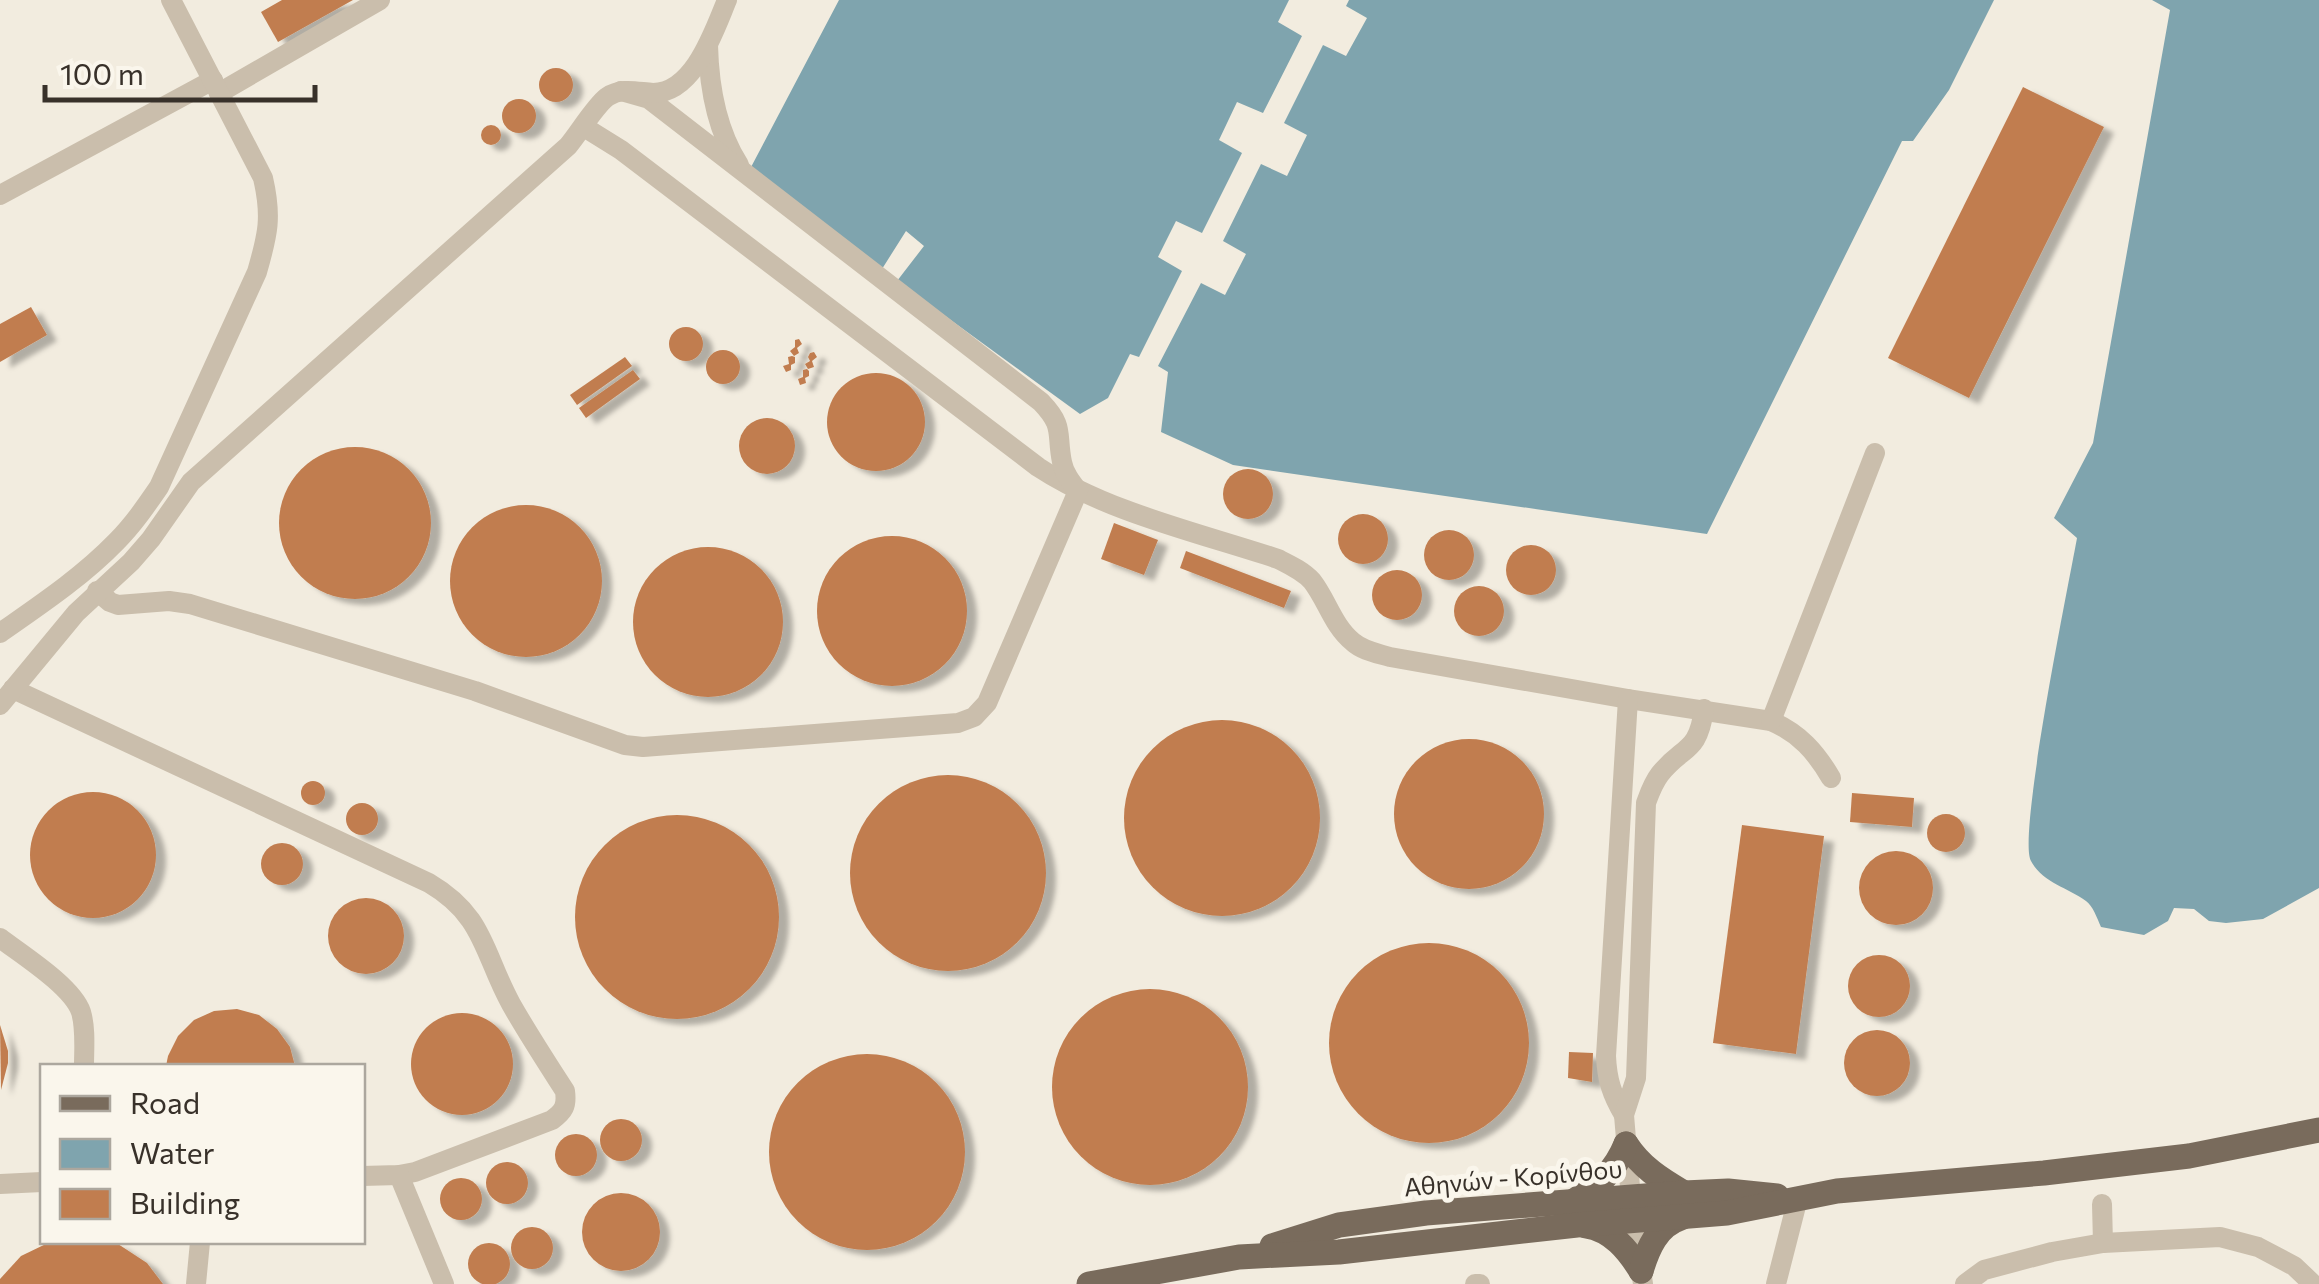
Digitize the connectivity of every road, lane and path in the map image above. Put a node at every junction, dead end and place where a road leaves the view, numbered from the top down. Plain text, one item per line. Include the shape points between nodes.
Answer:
1 (170, 0) edge
2 (380, 0) edge
3 (728, 0) edge
4 (708, 43) junction
5 (216, 87) junction
6 (621, 91) junction
7 (584, 127) junction
8 (752, 180) junction
9 (0, 195) edge
10 (1875, 453) dead end
11 (1078, 491) junction
12 (132, 525) junction
13 (151, 540) junction
14 (97, 592) junction
15 (0, 633) edge
16 (6, 697) edge
17 (1628, 699) junction
18 (1704, 709) junction
19 (1771, 721) junction
20 (1831, 778) dead end
21 (0, 938) edge
22 (84, 1064) edge
23 (1624, 1115) junction
24 (2319, 1130) edge
25 (1626, 1144) junction
26 (399, 1175) junction
27 (365, 1176) edge
28 (40, 1182) edge
29 (0, 1184) edge
30 (1798, 1198) junction
31 (2102, 1204) dead end
32 (1684, 1205) junction
33 (1632, 1210) junction
34 (1574, 1213) junction
35 (2104, 1243) junction
36 (200, 1244) edge
37 (1642, 1278) edge
38 (196, 1284) edge
39 (444, 1284) edge
40 (1089, 1284) edge
41 (1776, 1284) edge
42 (1965, 1284) edge
43 (2313, 1284) edge

1 - 5 street
2 - 5 street
3 - 4 street
4 - 6 street via 671,89
4 - 8 street via 715,108 735,159
5 - 9 street
5 - 12 street via 263,178 270,208 267,239 159,486
6 - 7 street via 604,99
6 - 8 street via 649,100
7 - 11 street
7 - 13 street via 200,473
8 - 11 street via 1042,402 1054,414 1062,464
10 - 19 street
11 - 14 street via 986,702 974,718 958,723 625,745 475,691 190,604 118,605
11 - 17 street via 1296,568 1352,641 1368,651
12 - 13 street
12 - 15 street via 82,574
13 - 14 street
14 - 16 street
16 - 26 street via 429,883 468,914 567,1103 552,1120
17 - 18 street
17 - 23 street via 1606,1056 1613,1097
18 - 19 street
18 - 23 street via 1692,747 1662,771 1646,803 1636,1078
19 - 20 street via 1814,751
21 - 22 street via 79,1007
23 - 25 street
24 - 30 main road, Αθηνών - Κορίνθου via 2189,1156
25 - 32 main road
25 - 33 street
25 - 34 main road via 1609,1176
26 - 27 street
26 - 39 street
28 - 29 street
30 - 32 main road, Αθηνών - Κορίνθου via 1727,1214
30 - 41 street
31 - 35 street
32 - 33 main road, Αθηνών - Κορίνθου
32 - 37 main road via 1646,1252
33 - 34 main road, Αθηνών - Κορίνθου
33 - 37 street
34 - 37 main road via 1616,1239
34 - 40 main road, Αθηνών - Κορίνθου via 1426,1213 1339,1225 1238,1257
35 - 42 street via 1984,1270
35 - 43 street via 2220,1238 2258,1247
36 - 38 street

